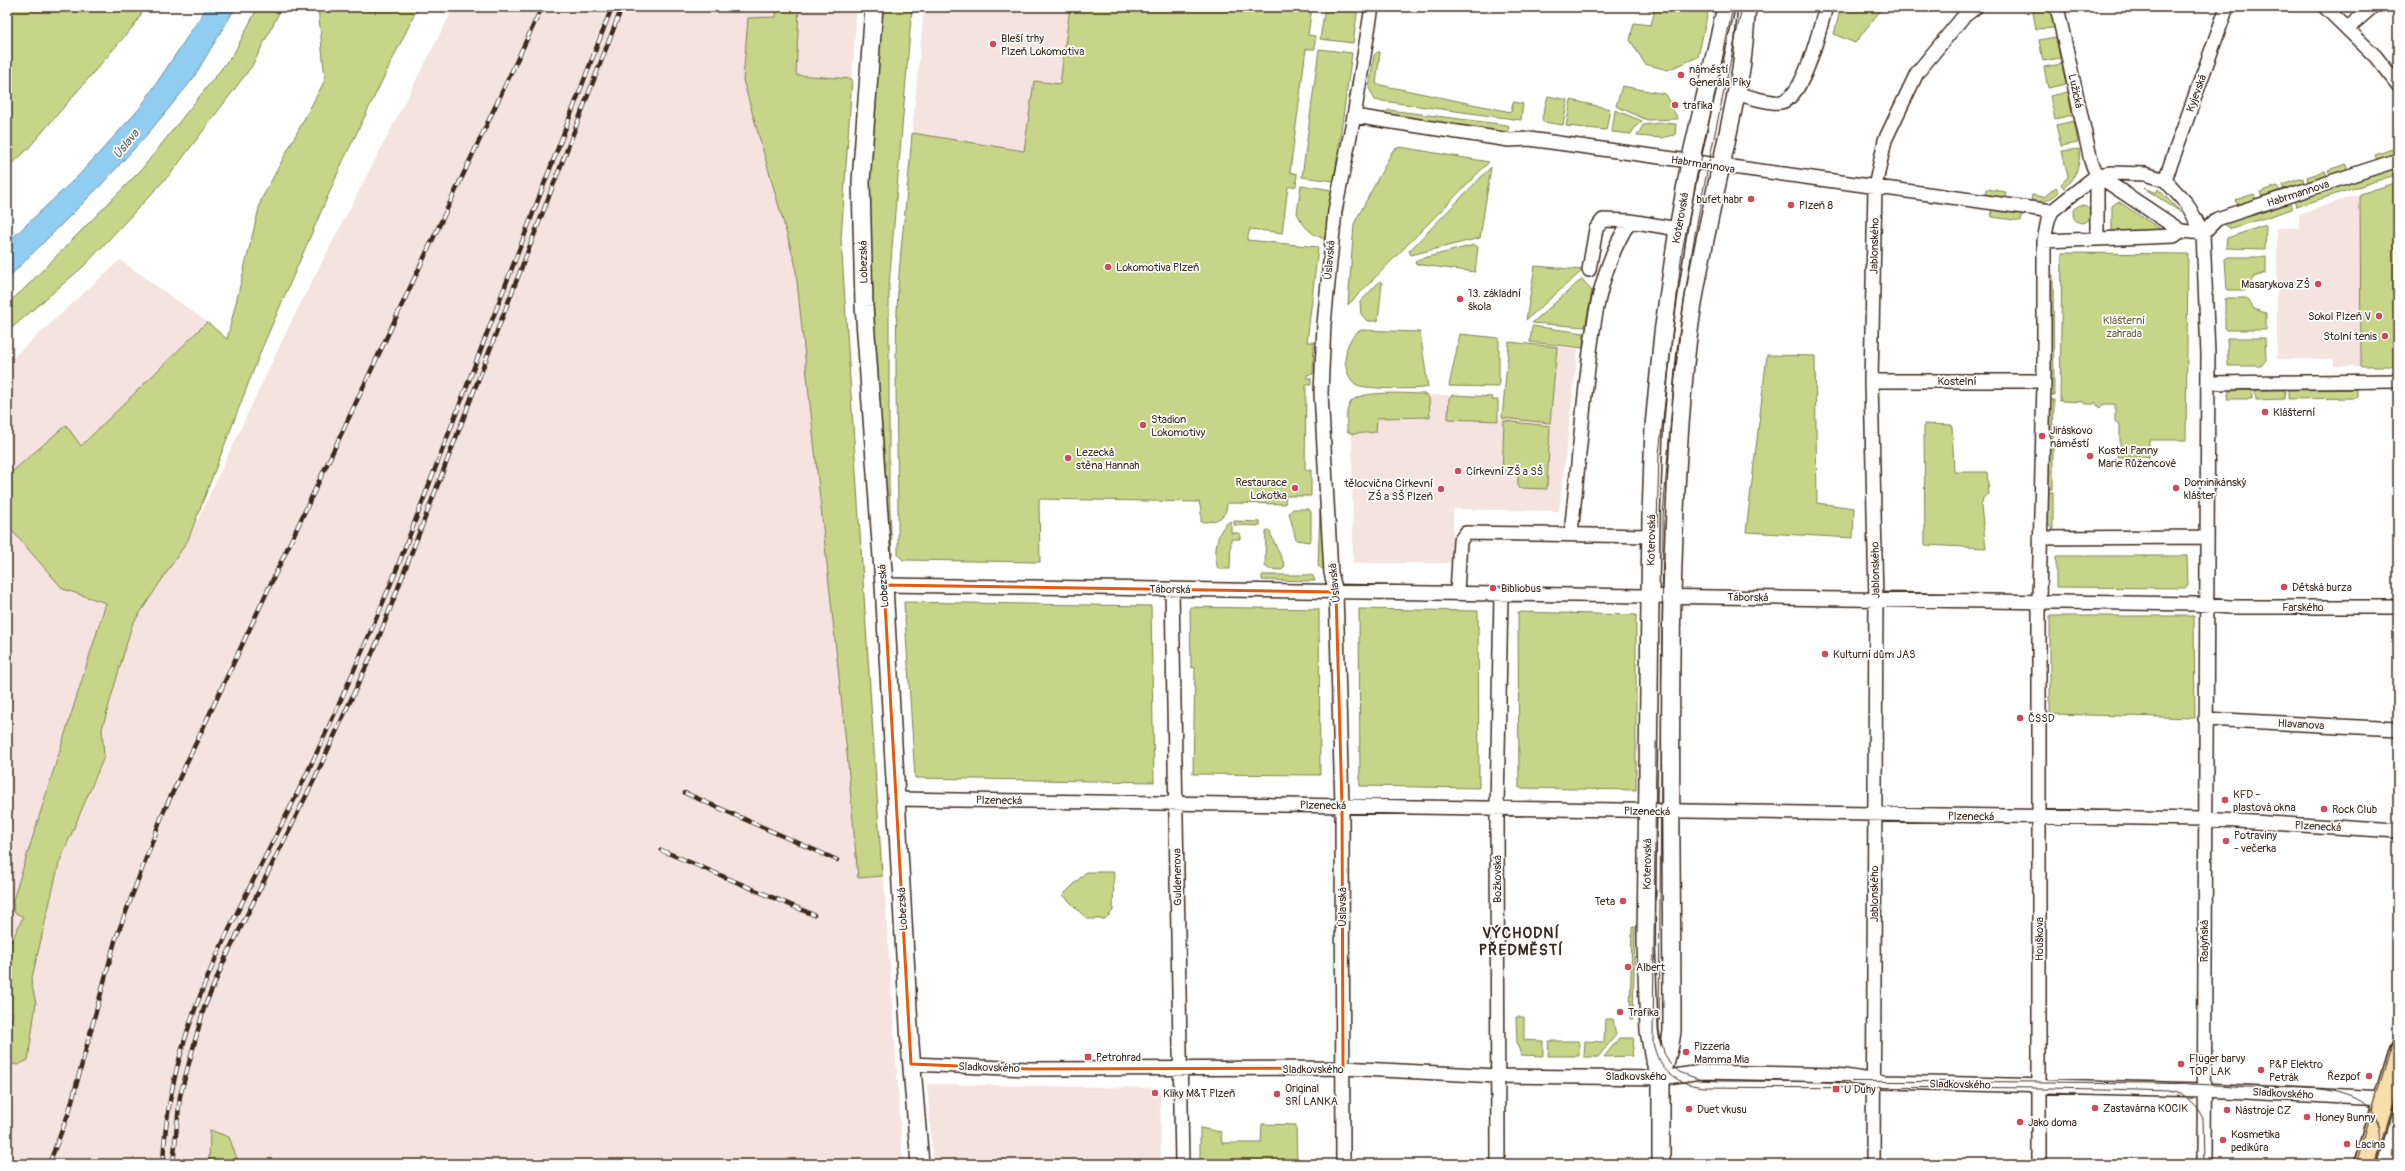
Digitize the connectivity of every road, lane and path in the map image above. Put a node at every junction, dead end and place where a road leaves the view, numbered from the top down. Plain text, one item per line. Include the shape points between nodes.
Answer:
1 (874, 7) edge
2 (1372, 7) edge
3 (1726, 7) edge
4 (1747, 7) edge
5 (1826, 7) edge
6 (1976, 7) edge
7 (2057, 7) edge
8 (2227, 7) edge
9 (2325, 7) edge
10 (2372, 7) edge
11 (2348, 28) junction
12 (2398, 85) edge
13 (1736, 93) junction
14 (1354, 116) junction
15 (2398, 160) edge
16 (1690, 162) junction
17 (1719, 167) junction
18 (2097, 175) junction
19 (2165, 180) junction
20 (1875, 187) junction
21 (2052, 211) junction
22 (1630, 221) junction
23 (1678, 229) junction
24 (2181, 231) junction
25 (2203, 233) junction
26 (2097, 238) junction
27 (2044, 241) junction
28 (1590, 270) dead end
29 (1871, 381) junction
30 (2044, 381) junction
31 (2398, 381) edge
32 (2208, 383) junction
33 (1571, 534) junction
34 (1651, 536) junction
35 (2207, 537) junction
36 (2040, 538) junction
37 (884, 585) junction
38 (1172, 589) junction
39 (1336, 592) junction
40 (1457, 593) junction
41 (1501, 594) junction
42 (1650, 596) junction
43 (1673, 596) junction
44 (1876, 599) junction
45 (2039, 601) junction
46 (2208, 605) junction
47 (2398, 607) edge
48 (2205, 719) junction
49 (2398, 729) edge
50 (895, 798) junction
51 (1176, 803) junction
52 (1342, 806) junction
53 (1497, 808) junction
54 (1648, 811) junction
55 (1671, 811) junction
56 (1875, 814) junction
57 (2039, 817) junction
58 (2204, 819) junction
59 (2398, 831) edge
60 (2398, 1055) edge
61 (912, 1064) junction
62 (1180, 1068) junction
63 (1343, 1068) junction
64 (1497, 1076) junction
65 (1661, 1078) junction
66 (1874, 1081) junction
67 (2039, 1085) junction
68 (2204, 1090) junction
69 (2385, 1099) junction
70 (920, 1164) edge
71 (1182, 1164) edge
72 (1343, 1164) edge
73 (1498, 1164) edge
74 (1661, 1164) edge
75 (1873, 1164) edge
76 (2039, 1164) edge
77 (2204, 1164) edge
78 (2365, 1164) edge

1 - 37 street, Lobezská via 861,181 864,306
2 - 14 street, Úslavská
3 - 16 street, Koterovská
4 - 13 street, Koterovská
5 - 13 street via 1800,86 1790,98 1780,103
6 - 20 street, Jablonského via 1963,17 1917,73 1885,140
7 - 18 street, Lužická via 2091,161
8 - 19 street, Kyjevská
9 - 11 street
10 - 11 street
11 - 12 street
13 - 17 street, Koterovská
14 - 16 street, Habrmannova via 1509,140 1529,139
14 - 39 street, Úslavská via 1330,245 1322,360 1321,393 1331,573
15 - 25 street, Habrmannova via 2217,219
16 - 17 street, Habrmannova
16 - 23 street, Koterovská
17 - 20 street, Habrmannova
17 - 43 street, Koterovská via 1702,253 1686,360 1674,517
18 - 19 street via 2145,174
18 - 21 street
18 - 24 street
18 - 26 street
19 - 25 street via 2187,204
20 - 21 street, Habrmannova
20 - 29 street, Jablonského
21 - 27 street
22 - 23 street
22 - 28 street via 1610,219 1599,224 1596,228
22 - 33 street via 1619,238 1606,273 1592,332
23 - 34 street, Koterovská via 1663,333 1654,426
24 - 25 street
24 - 26 street via 2174,236
25 - 32 street
26 - 27 street
27 - 30 street
29 - 30 street, Kostelní
29 - 44 street, Jablonského
30 - 36 street
31 - 32 street
32 - 35 street
33 - 34 street
33 - 40 street via 1466,533 1460,541
34 - 42 street, Koterovská
35 - 36 street
35 - 46 street
36 - 45 street
37 - 38 street, Táborská
37 - 50 street, Lobezská
38 - 39 street, Táborská
38 - 51 street, Guldenerova
39 - 40 street, Táborská
39 - 52 street, Úslavská
40 - 41 street, Táborská
41 - 42 street, Táborská
41 - 53 street, Božkovská
42 - 43 street, Táborská
42 - 54 street, Koterovská
43 - 44 street, Táborská
43 - 55 street, Koterovská
44 - 45 street, Táborská
44 - 56 street, Jablonského
45 - 46 street
45 - 57 street, Houškova
46 - 47 street, Farského
46 - 48 street
48 - 49 street, Hlavanova
48 - 58 street, Radyňská
50 - 51 street, Plzenecká
50 - 61 street, Lobezská
51 - 52 street, Plzenecká
51 - 62 street, Guldenerova
52 - 53 street, Plzenecká
52 - 63 street, Úslavská
53 - 54 street, Plzenecká
53 - 64 street, Božkovská
54 - 55 street, Plzenecká
54 - 65 street, Koterovská via 1646,942 1649,1031 1654,1059
55 - 56 street, Plzenecká
55 - 65 street, Koterovská via 1672,1031
56 - 57 street, Plzenecká
56 - 66 street, Jablonského
57 - 58 street, Plzenecká
57 - 67 street, Houškova
58 - 59 street, Plzenecká
58 - 68 street, Radyňská
60 - 69 main road
61 - 62 street, Sladkovského via 989,1068
61 - 70 street, Lobezská
62 - 63 street, Sladkovského
62 - 71 street, Guldenerova
63 - 64 street, Sladkovského
63 - 72 street, Úslavská
64 - 65 street, Sladkovského
64 - 73 street, Božkovská
65 - 66 street, Sladkovského via 1701,1072 1837,1075
65 - 74 street, Koterovská
66 - 67 street, Sladkovského
66 - 75 street, Jablonského
67 - 68 street, Sladkovského
67 - 76 street, Houškova
68 - 69 street, Sladkovského
68 - 77 street, Radyňská
69 - 78 main road

